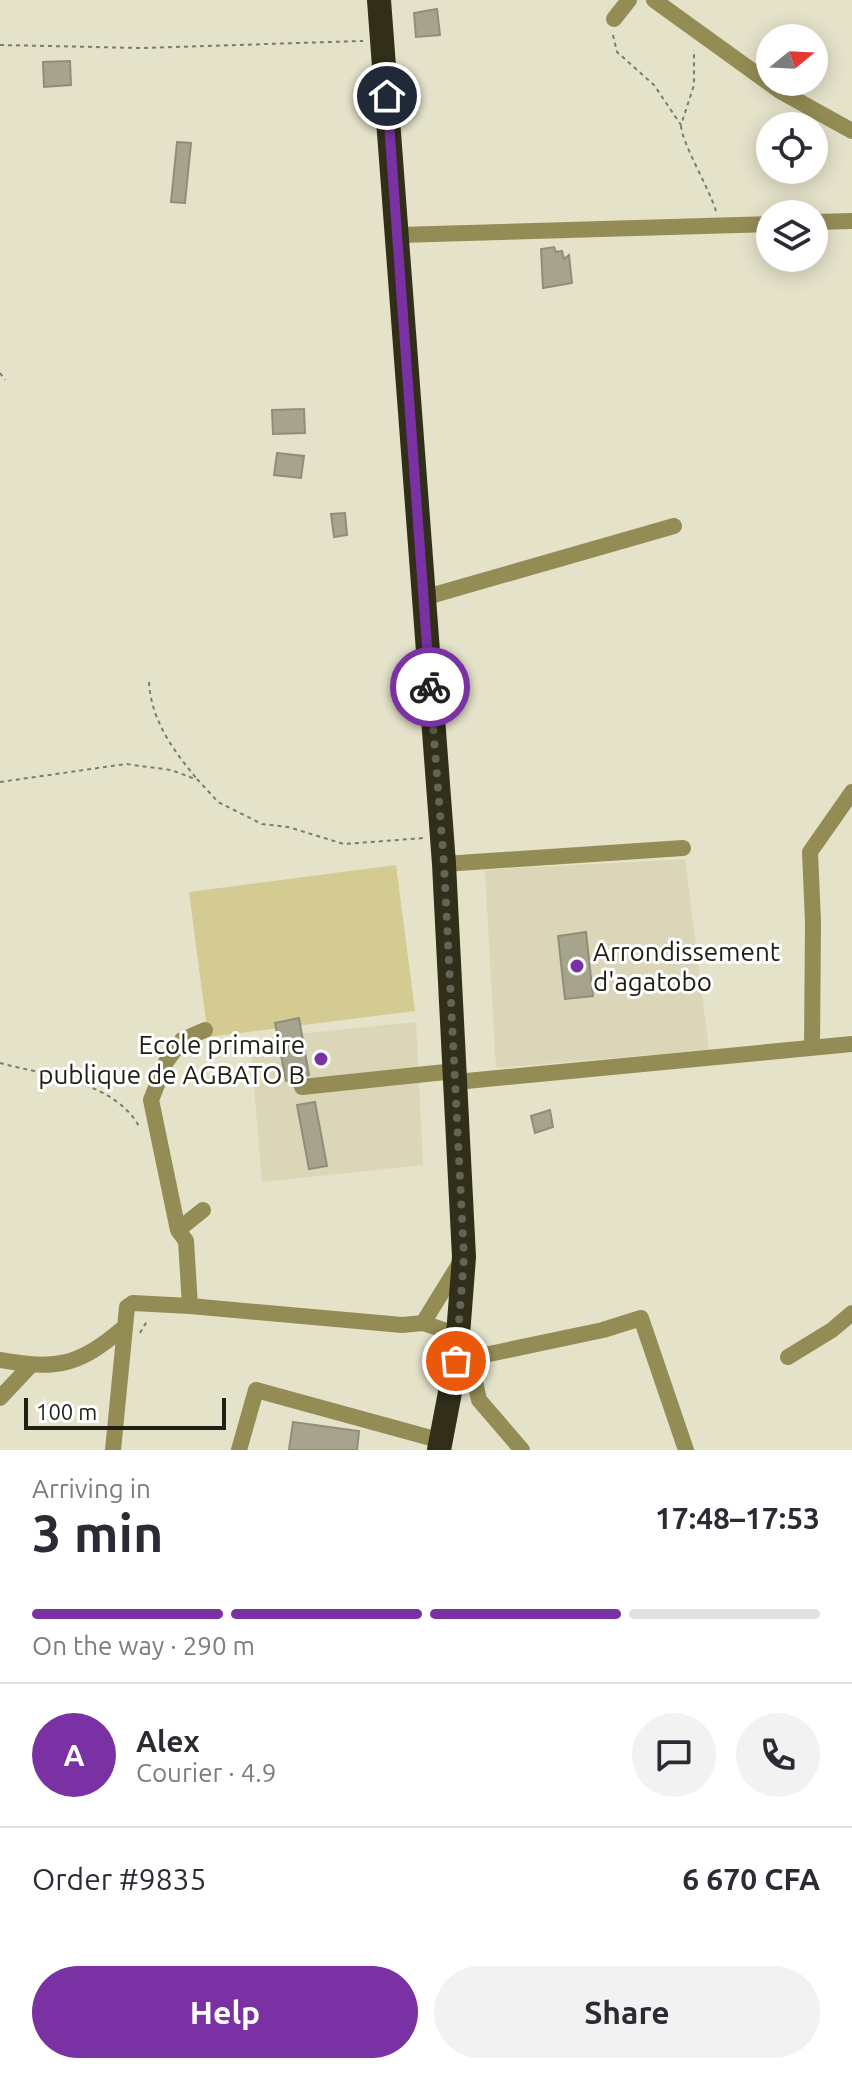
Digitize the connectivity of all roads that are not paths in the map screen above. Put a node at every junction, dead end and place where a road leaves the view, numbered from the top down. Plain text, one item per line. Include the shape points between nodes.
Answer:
1 (379, 0) edge
2 (629, 0) edge
3 (654, 0) edge
4 (614, 19) road end
5 (852, 131) edge
6 (852, 221) edge
7 (828, 222) edge
8 (756, 224) edge
9 (399, 235) junction
10 (674, 526) dead end
11 (423, 598) junction
12 (852, 792) edge
13 (683, 848) dead end
14 (443, 852) junction
15 (205, 1030) dead end
16 (852, 1044) edge
17 (812, 1046) junction
18 (455, 1076) junction
19 (302, 1087) dead end
20 (203, 1210) dead end
21 (178, 1230) junction
22 (464, 1257) junction
23 (190, 1306) junction
24 (852, 1313) edge
25 (423, 1323) junction
26 (122, 1329) junction
27 (459, 1335) junction
28 (788, 1357) dead end
29 (463, 1359) junction
30 (0, 1360) edge
31 (31, 1365) junction
32 (0, 1398) edge
33 (440, 1446) edge
34 (113, 1450) edge
35 (239, 1450) edge
36 (522, 1450) edge
37 (686, 1450) edge

1 - 9 highway
2 - 4 street
3 - 5 street via 792,99
6 - 7 street
8 - 9 street
9 - 11 highway
10 - 11 street
11 - 14 highway
12 - 17 street via 810,852
13 - 14 street
14 - 18 highway
15 - 21 street via 182,1040 166,1062 151,1100
16 - 17 street
17 - 18 street
18 - 19 street
18 - 22 highway
20 - 21 street
21 - 23 street via 186,1241
22 - 25 street
22 - 27 highway
23 - 25 street
23 - 26 street via 129,1304
24 - 28 street
25 - 27 street
26 - 31 street via 79,1360
26 - 34 street
27 - 29 highway
29 - 33 highway
29 - 36 street via 479,1400
29 - 37 street via 641,1318
30 - 31 street
31 - 32 street
33 - 35 street via 256,1390

